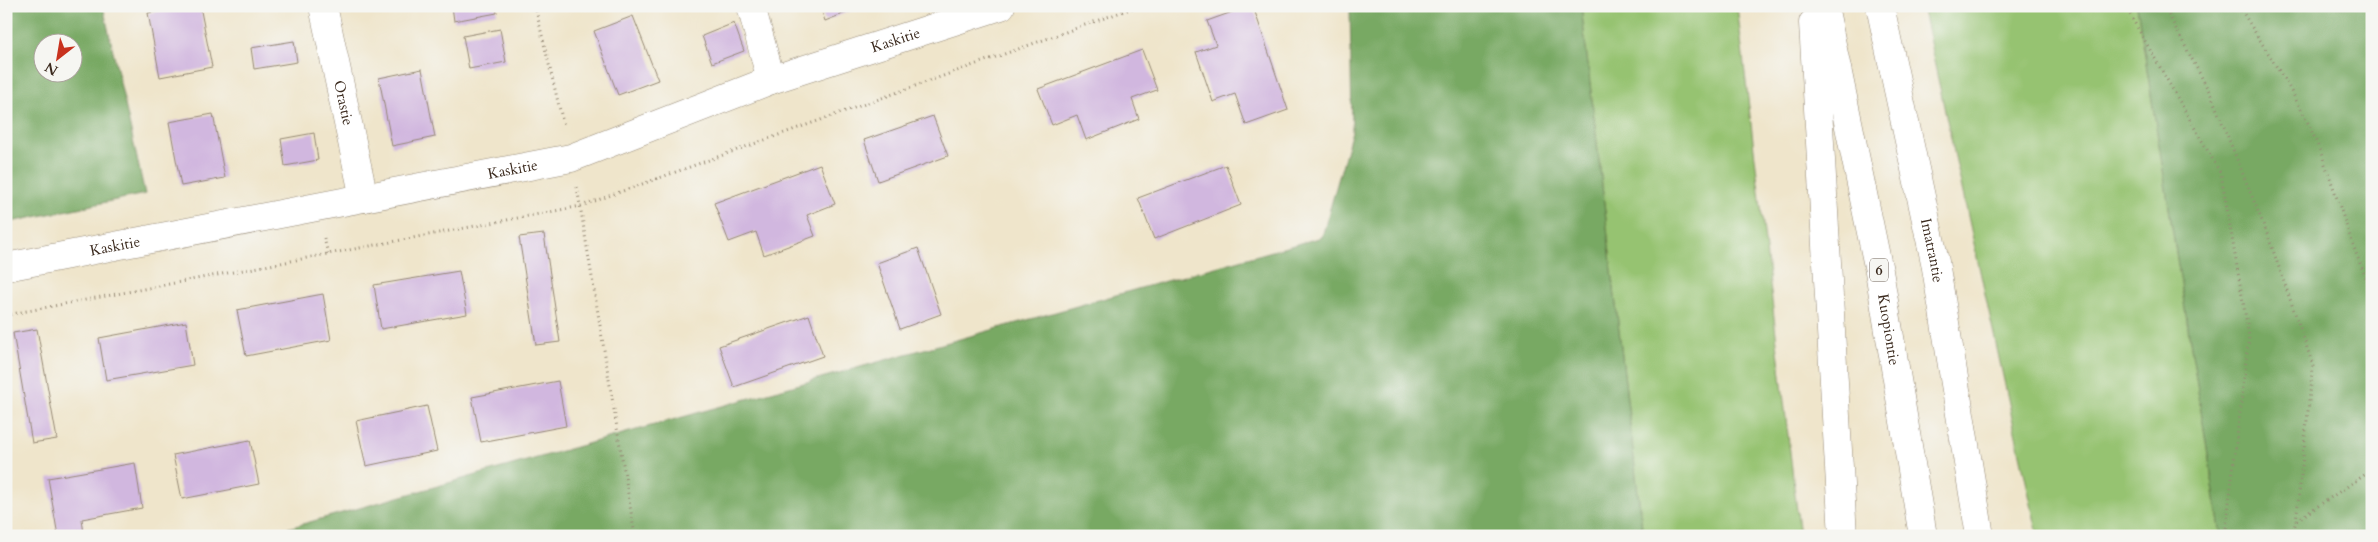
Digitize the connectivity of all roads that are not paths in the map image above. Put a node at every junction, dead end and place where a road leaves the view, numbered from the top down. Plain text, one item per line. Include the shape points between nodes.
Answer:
1 (323, 6) edge
2 (752, 6) edge
3 (1001, 6) edge
4 (1812, 6) edge
5 (1824, 6) edge
6 (1880, 6) edge
7 (771, 80) junction
8 (364, 198) junction
9 (6, 267) edge
10 (1843, 536) edge
11 (1923, 536) edge
12 (1982, 536) edge

1 - 8 main road, Orastie
2 - 7 main road
3 - 7 main road, Kaskitie
4 - 10 main road
5 - 11 main road, Kuopiontie / 6 via 1879,271
6 - 12 main road, Imatrantie via 1935,262
7 - 8 main road, Kaskitie via 571,158
8 - 9 main road, Kaskitie

